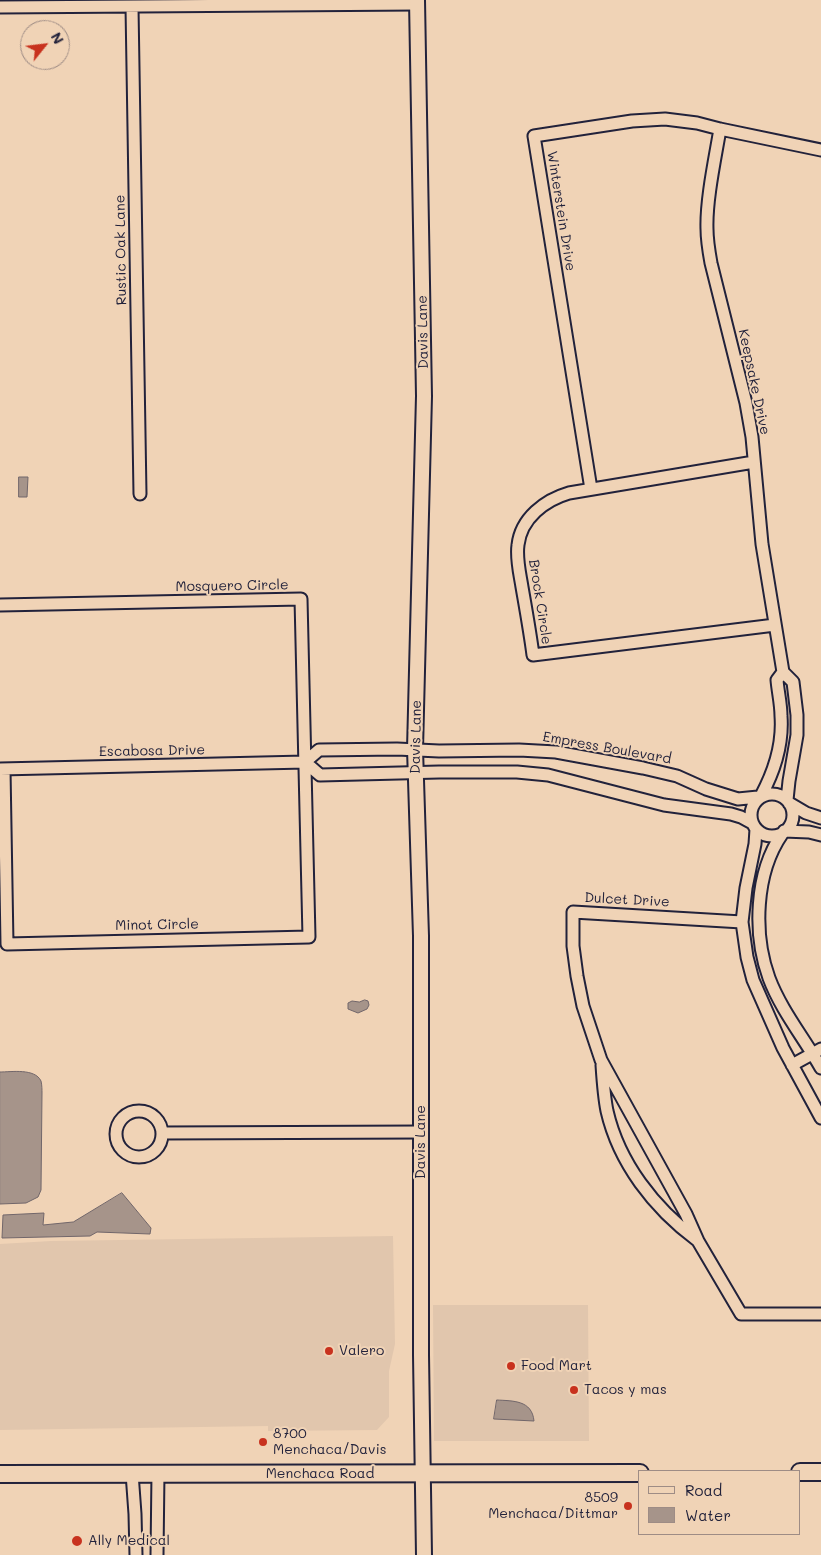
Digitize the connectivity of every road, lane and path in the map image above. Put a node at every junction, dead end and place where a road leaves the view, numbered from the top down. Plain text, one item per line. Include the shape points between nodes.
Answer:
1 (417, 2) edge
2 (132, 6) junction
3 (0, 7) edge
4 (720, 129) junction
5 (821, 150) edge
6 (754, 462) junction
7 (591, 489) junction
8 (140, 494) dead end
9 (0, 605) edge
10 (775, 625) junction
11 (783, 672) junction
12 (415, 749) junction
13 (305, 762) junction
14 (2, 769) edge
15 (415, 772) junction
16 (760, 797) junction
17 (788, 801) junction
18 (821, 818) edge
19 (754, 826) junction
20 (783, 832) junction
21 (821, 836) edge
22 (742, 922) junction
23 (817, 1052) edge
24 (601, 1060) junction
25 (792, 1065) junction
26 (821, 1068) edge
27 (821, 1118) edge
28 (421, 1132) junction
29 (162, 1133) junction
30 (698, 1241) junction
31 (821, 1314) edge
32 (801, 1472) edge
33 (821, 1472) edge
34 (132, 1473) junction
35 (158, 1473) junction
36 (638, 1473) edge
37 (0, 1474) edge
38 (423, 1474) junction
39 (136, 1555) edge
40 (157, 1555) edge
41 (424, 1555) edge

1 - 2 street
1 - 12 street, Davis Lane via 424,396
2 - 3 street
2 - 8 street, Rustic Oak Lane
4 - 5 street, Winterstein Drive
4 - 6 street, Keepsake Drive via 711,186 708,246 746,403
4 - 7 street, Winterstein Drive via 681,120 649,119 534,136
6 - 7 street, Brock Circle
6 - 10 street, Keepsake Drive via 762,544
7 - 10 street, Brock Circle via 568,492 546,502 522,531 518,561 533,655
9 - 13 street, Mosquero Circle via 302,599
10 - 11 street, Keepsake Drive
11 - 16 street, Keepsake Drive via 777,680 782,717 778,745 770,780
11 - 17 street, Keepsake Drive via 793,682 797,715
12 - 13 street, Escabosa Drive via 319,750
12 - 15 street, Davis Lane
12 - 16 street, Empress Boulevard via 556,752 668,774 738,799
13 - 14 street, Escabosa Drive
13 - 14 street, Minot Circle via 309,937 7,944
13 - 15 street via 320,774
15 - 19 street via 548,775 664,805 731,814
15 - 28 street, Davis Lane via 421,936
16 - 17 street via 772,793
16 - 19 street via 751,809
17 - 18 street
17 - 20 street via 792,823
19 - 20 street via 768,836
19 - 22 street via 755,844
20 - 21 street via 809,832
20 - 23 street via 773,847 761,890 762,952 781,1004
22 - 24 street, Dulcet Drive via 573,912 576,976
22 - 25 street via 753,980
23 - 25 street
23 - 26 street
24 - 30 street, Dulcet Drive
24 - 30 street, Dulcet Drive via 607,1110 615,1138 629,1165 646,1192
25 - 27 street
28 - 29 street
28 - 38 street, Davis Lane
29 - 29 street via 157,1120 146,1112 132,1111 121,1118 116,1130 117,1142 125,1152 137,1157 154,1150
30 - 31 street, Dulcet Drive via 742,1314
32 - 33 main road
34 - 35 main road, Menchaca Road
34 - 37 main road, Menchaca Road
34 - 39 street
35 - 38 main road, Menchaca Road
35 - 40 street
36 - 38 main road, Menchaca Road
38 - 41 street, Davis Lane

